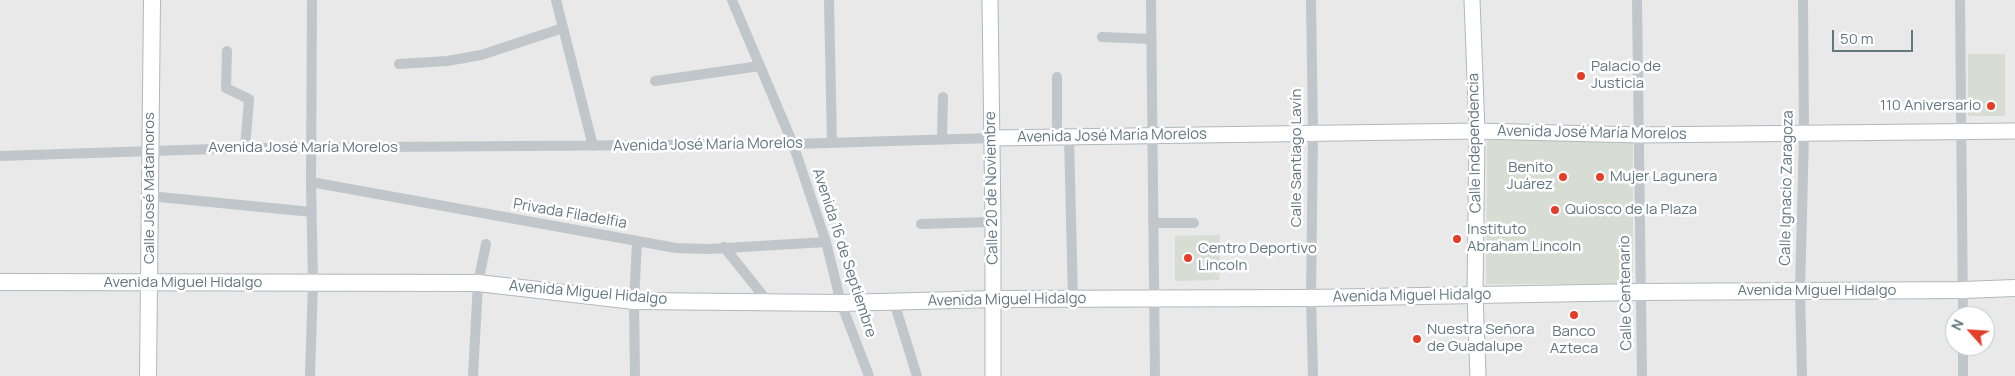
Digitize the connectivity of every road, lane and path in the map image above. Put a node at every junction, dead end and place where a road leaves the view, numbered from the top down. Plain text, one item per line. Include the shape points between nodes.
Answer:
1 (152, 0) edge
2 (312, 0) edge
3 (556, 0) edge
4 (732, 0) edge
5 (829, 0) edge
6 (990, 0) edge
7 (1151, 0) edge
8 (1310, 0) edge
9 (1472, 0) edge
10 (1637, 0) edge
11 (1803, 0) edge
12 (1960, 0) edge
13 (563, 28) junction
14 (1102, 37) dead end
15 (1151, 39) junction
16 (227, 51) dead end
17 (399, 64) dead end
18 (760, 66) junction
19 (1057, 77) dead end
20 (655, 81) dead end
21 (943, 97) dead end
22 (1477, 131) junction
23 (2015, 131) edge
24 (1962, 132) junction
25 (1313, 133) junction
26 (1804, 134) junction
27 (1639, 135) junction
28 (1152, 136) junction
29 (1063, 137) junction
30 (942, 138) junction
31 (992, 138) junction
32 (832, 143) junction
33 (793, 144) junction
34 (593, 146) junction
35 (245, 148) junction
36 (311, 148) junction
37 (150, 150) junction
38 (0, 156) edge
39 (311, 182) junction
40 (149, 196) junction
41 (312, 212) junction
42 (993, 222) junction
43 (1153, 223) junction
44 (1194, 223) dead end
45 (920, 224) dead end
46 (637, 242) junction
47 (826, 242) junction
48 (486, 244) dead end
49 (724, 248) junction
50 (0, 282) edge
51 (149, 283) junction
52 (313, 283) junction
53 (478, 283) junction
54 (2015, 288) edge
55 (1800, 290) junction
56 (1963, 290) junction
57 (1641, 292) junction
58 (1475, 295) junction
59 (1155, 298) junction
60 (1311, 298) junction
61 (994, 299) junction
62 (1073, 300) junction
63 (634, 301) junction
64 (894, 302) junction
65 (769, 303) junction
66 (841, 303) junction
67 (1963, 306) edge
68 (1963, 356) edge
69 (148, 376) edge
70 (310, 376) edge
71 (473, 376) edge
72 (635, 376) edge
73 (869, 376) edge
74 (917, 376) edge
75 (993, 376) edge
76 (1156, 376) edge
77 (1313, 376) edge
78 (1478, 376) edge
79 (1642, 376) edge
80 (1802, 376) edge
81 (1963, 376) edge

1 - 37 main road, Calle José Matamoros
2 - 36 street
3 - 13 street
4 - 18 street, Avenida 16 de Septiembre
5 - 32 street
6 - 31 street, Calle 20 de Noviembre
7 - 15 street
8 - 25 street, Calle Santiago Lavín
9 - 22 street, Calle Independencia
10 - 27 street, Calle Centenario
11 - 26 street, Calle Ignacio Zaragoza
12 - 24 street
13 - 17 street via 481,55
13 - 34 street
14 - 15 street
15 - 28 street
16 - 35 street via 226,88 249,99
18 - 20 street
18 - 33 street, Avenida 16 de Septiembre
19 - 29 street
21 - 30 street
22 - 25 street, Avenida José María Morelos
22 - 27 street, Avenida José María Morelos
22 - 58 street, Calle Independencia
23 - 24 street, Avenida José María Morelos
24 - 26 street, Avenida José María Morelos
24 - 56 street
25 - 28 street, Avenida José María Morelos
25 - 60 street, Calle Santiago Lavín
26 - 27 street, Avenida José María Morelos
26 - 55 street, Calle Ignacio Zaragoza
27 - 57 street, Calle Centenario
28 - 29 street, Avenida José María Morelos
28 - 43 street
29 - 31 street, Avenida José María Morelos
29 - 62 street
30 - 31 street, Avenida José María Morelos
30 - 32 street, Avenida José María Morelos
31 - 42 street, Calle 20 de Noviembre
32 - 33 street, Avenida José María Morelos
33 - 34 street, Avenida José María Morelos
33 - 47 street, Avenida 16 de Septiembre
34 - 36 street, Avenida José María Morelos
35 - 36 street, Avenida José María Morelos
35 - 37 street, Avenida José María Morelos
36 - 39 street
37 - 38 street, Avenida José María Morelos
37 - 40 main road, Calle José Matamoros
39 - 41 street
39 - 46 street, Privada Filadelfia
40 - 41 street
40 - 51 main road, Calle José Matamoros
41 - 52 street
42 - 45 street
42 - 61 street, Calle 20 de Noviembre
43 - 44 street
43 - 59 street
46 - 49 street, Privada Filadelfia via 676,248
46 - 63 street
47 - 49 street, Privada Filadelfia
47 - 66 street, Avenida 16 de Septiembre
48 - 53 street
49 - 65 street
50 - 51 main road, Avenida Miguel Hidalgo
51 - 52 main road, Avenida Miguel Hidalgo
51 - 69 main road, Calle José Matamoros
52 - 53 main road, Avenida Miguel Hidalgo
52 - 70 street
53 - 63 main road, Avenida Miguel Hidalgo
53 - 71 street
54 - 56 main road, Avenida Miguel Hidalgo
55 - 56 main road, Avenida Miguel Hidalgo
55 - 57 main road, Avenida Miguel Hidalgo
55 - 80 street, Calle Ignacio Zaragoza
56 - 67 street
57 - 58 main road, Avenida Miguel Hidalgo
57 - 79 street, Calle Centenario
58 - 60 main road, Avenida Miguel Hidalgo
58 - 78 street, Calle Independencia
59 - 60 main road, Avenida Miguel Hidalgo
59 - 62 main road, Avenida Miguel Hidalgo
59 - 76 street
60 - 77 street, Calle Santiago Lavín
61 - 62 main road, Avenida Miguel Hidalgo
61 - 64 main road, Avenida Miguel Hidalgo
61 - 75 street, Calle 20 de Noviembre
63 - 65 main road, Avenida Miguel Hidalgo
63 - 72 street
64 - 66 main road, Avenida Miguel Hidalgo
64 - 74 street
65 - 66 main road, Avenida Miguel Hidalgo
66 - 73 street, Avenida 16 de Septiembre
68 - 81 street

